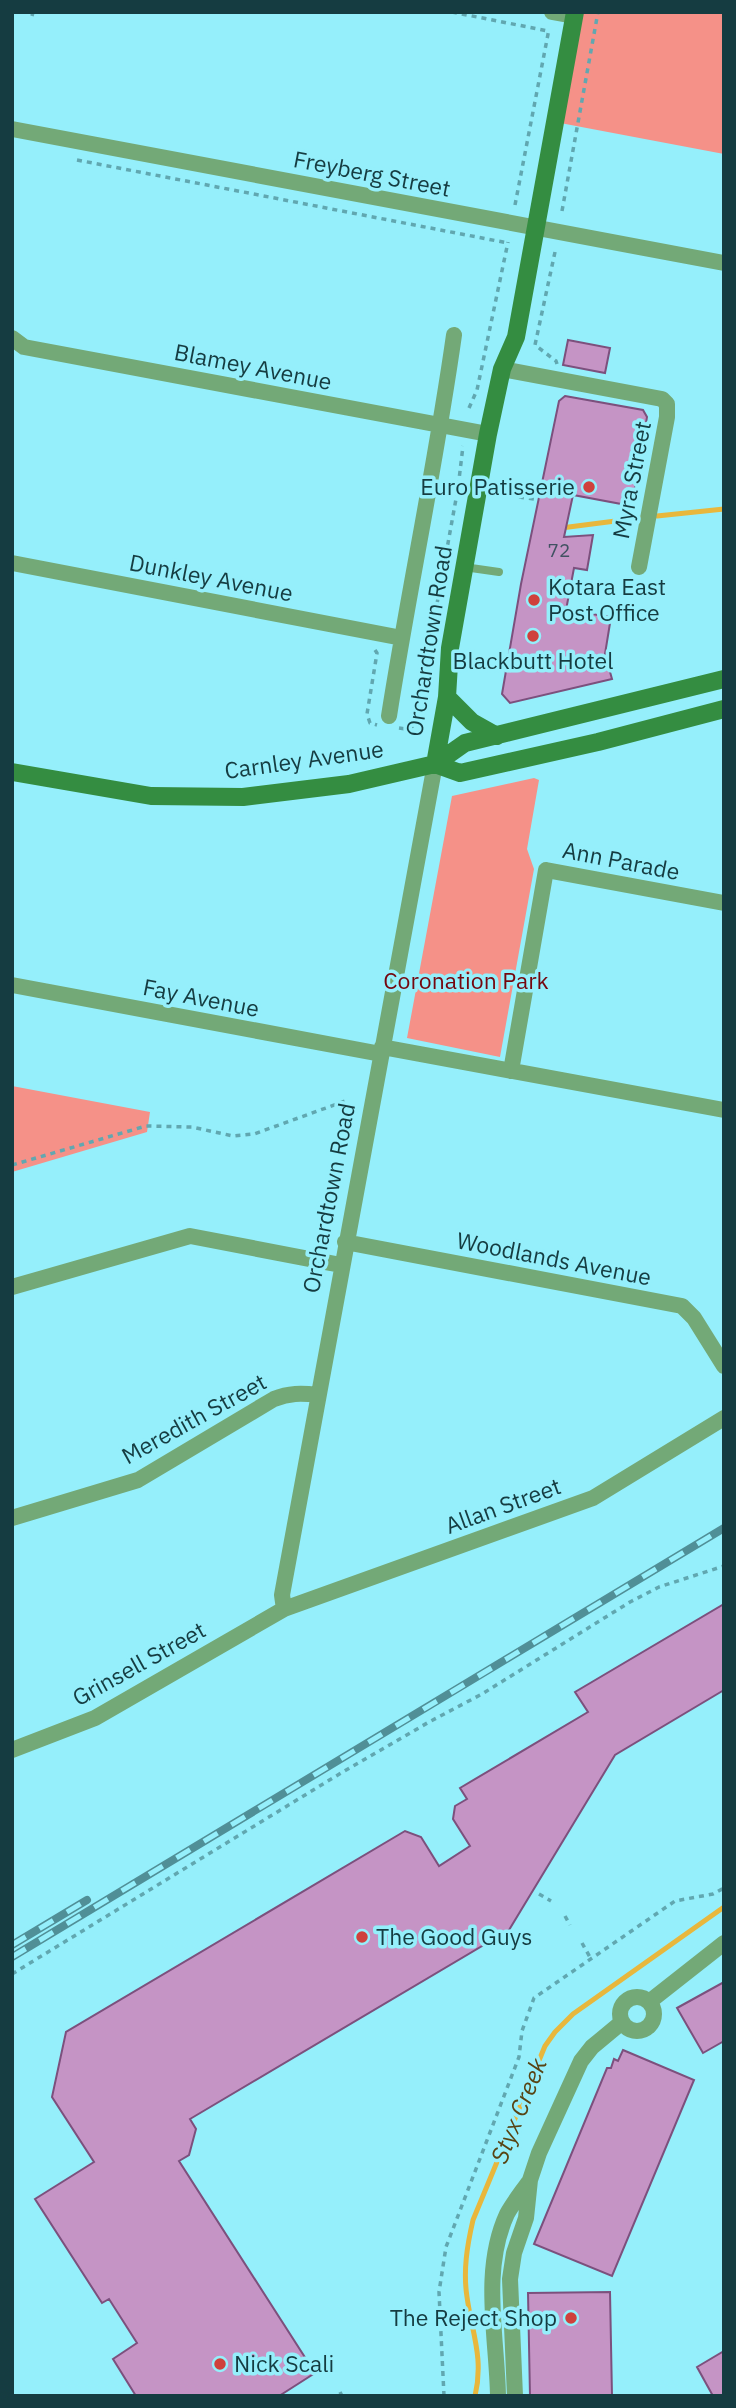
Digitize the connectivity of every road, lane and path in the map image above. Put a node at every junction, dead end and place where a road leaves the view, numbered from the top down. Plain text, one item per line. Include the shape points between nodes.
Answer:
1 (452, 12) edge
2 (552, 12) edge
3 (598, 12) edge
4 (574, 14) edge
5 (12, 129) edge
6 (66, 158) dead end
7 (515, 205) dead end
8 (562, 211) dead end
9 (536, 228) junction
10 (555, 252) dead end
11 (724, 263) edge
12 (454, 335) dead end
13 (12, 338) edge
14 (502, 369) junction
15 (558, 370) dead end
16 (469, 408) dead end
17 (441, 425) junction
18 (488, 434) junction
19 (519, 497) dead end
20 (534, 499) dead end
21 (12, 563) edge
22 (464, 567) junction
23 (639, 567) dead end
24 (499, 572) dead end
25 (402, 638) junction
26 (724, 679) edge
27 (447, 697) junction
28 (724, 709) edge
29 (389, 716) dead end
30 (497, 736) junction
31 (435, 764) junction
32 (12, 772) edge
33 (724, 903) edge
34 (12, 985) edge
35 (381, 1051) junction
36 (511, 1070) junction
37 (348, 1100) dead end
38 (724, 1110) edge
39 (12, 1165) edge
40 (345, 1242) junction
41 (341, 1265) junction
42 (12, 1287) edge
43 (724, 1366) edge
44 (318, 1395) junction
45 (724, 1419) edge
46 (12, 1518) edge
47 (724, 1566) edge
48 (284, 1609) junction
49 (12, 1750) edge
50 (724, 1888) edge
51 (539, 1894) dead end
52 (551, 1900) dead end
53 (565, 1916) dead end
54 (570, 1925) dead end
55 (582, 1943) dead end
56 (724, 1943) edge
57 (591, 1959) junction
58 (12, 1974) edge
59 (649, 2002) junction
60 (621, 2023) junction
61 (530, 2180) junction
62 (444, 2396) edge
63 (498, 2396) edge
64 (515, 2396) edge

1 - 7 path via 548,31
2 - 4 street
3 - 8 path
4 - 9 main road, Orchardtown Road
5 - 9 street, Freyberg Street
6 - 16 path via 508,241 478,390
9 - 11 street, Freyberg Street
9 - 14 main road, Orchardtown Road via 516,337
10 - 15 path via 535,345 556,361
12 - 17 street, Orchardtown Road
13 - 17 street, Blamey Avenue via 24,347
14 - 18 main road, Orchardtown Road
14 - 23 street, Myra Street via 667,404
17 - 18 street, Blamey Avenue
17 - 25 street, Orchardtown Road
18 - 22 main road, Orchardtown Road
19 - 20 path
21 - 25 street, Dunkley Avenue
22 - 24 lane
22 - 27 main road, Orchardtown Road
25 - 29 street, Orchardtown Road
26 - 30 main road, Carnley Avenue
27 - 30 main road via 472,722
27 - 31 main road, Orchardtown Road
28 - 31 main road, Carnley Avenue via 460,773
30 - 31 main road, Carnley Avenue via 465,743
31 - 32 main road, Carnley Avenue via 349,783 243,797 151,796
31 - 35 street, Orchardtown Road
33 - 36 street, Ann Parade via 546,870
34 - 35 street, Fay Avenue
35 - 36 street, Fay Avenue
35 - 40 street, Orchardtown Road
36 - 38 street, Fay Avenue
37 - 39 path via 254,1133 233,1136 192,1126 146,1126
40 - 41 street, Orchardtown Road
40 - 43 street, Woodlands Avenue via 682,1306
41 - 42 street via 190,1236
41 - 44 street, Orchardtown Road
44 - 46 street, Meredith Street via 300,1392 274,1399 138,1480
44 - 48 street, Orchardtown Road via 282,1595
45 - 48 street, Allan Street via 593,1498
47 - 58 path via 659,1587 631,1602
48 - 49 street, Grinsell Street via 95,1718
50 - 57 path via 675,1901
51 - 52 path
53 - 54 path
55 - 57 path
56 - 59 street
57 - 62 path via 534,1998 519,2057 449,2236 439,2292
59 - 60 street via 633,1997 623,2003
59 - 60 street via 654,2016 645,2029 634,2031
60 - 61 street via 581,2062
61 - 63 street via 508,2212 495,2252
61 - 64 street via 526,2218 510,2279

